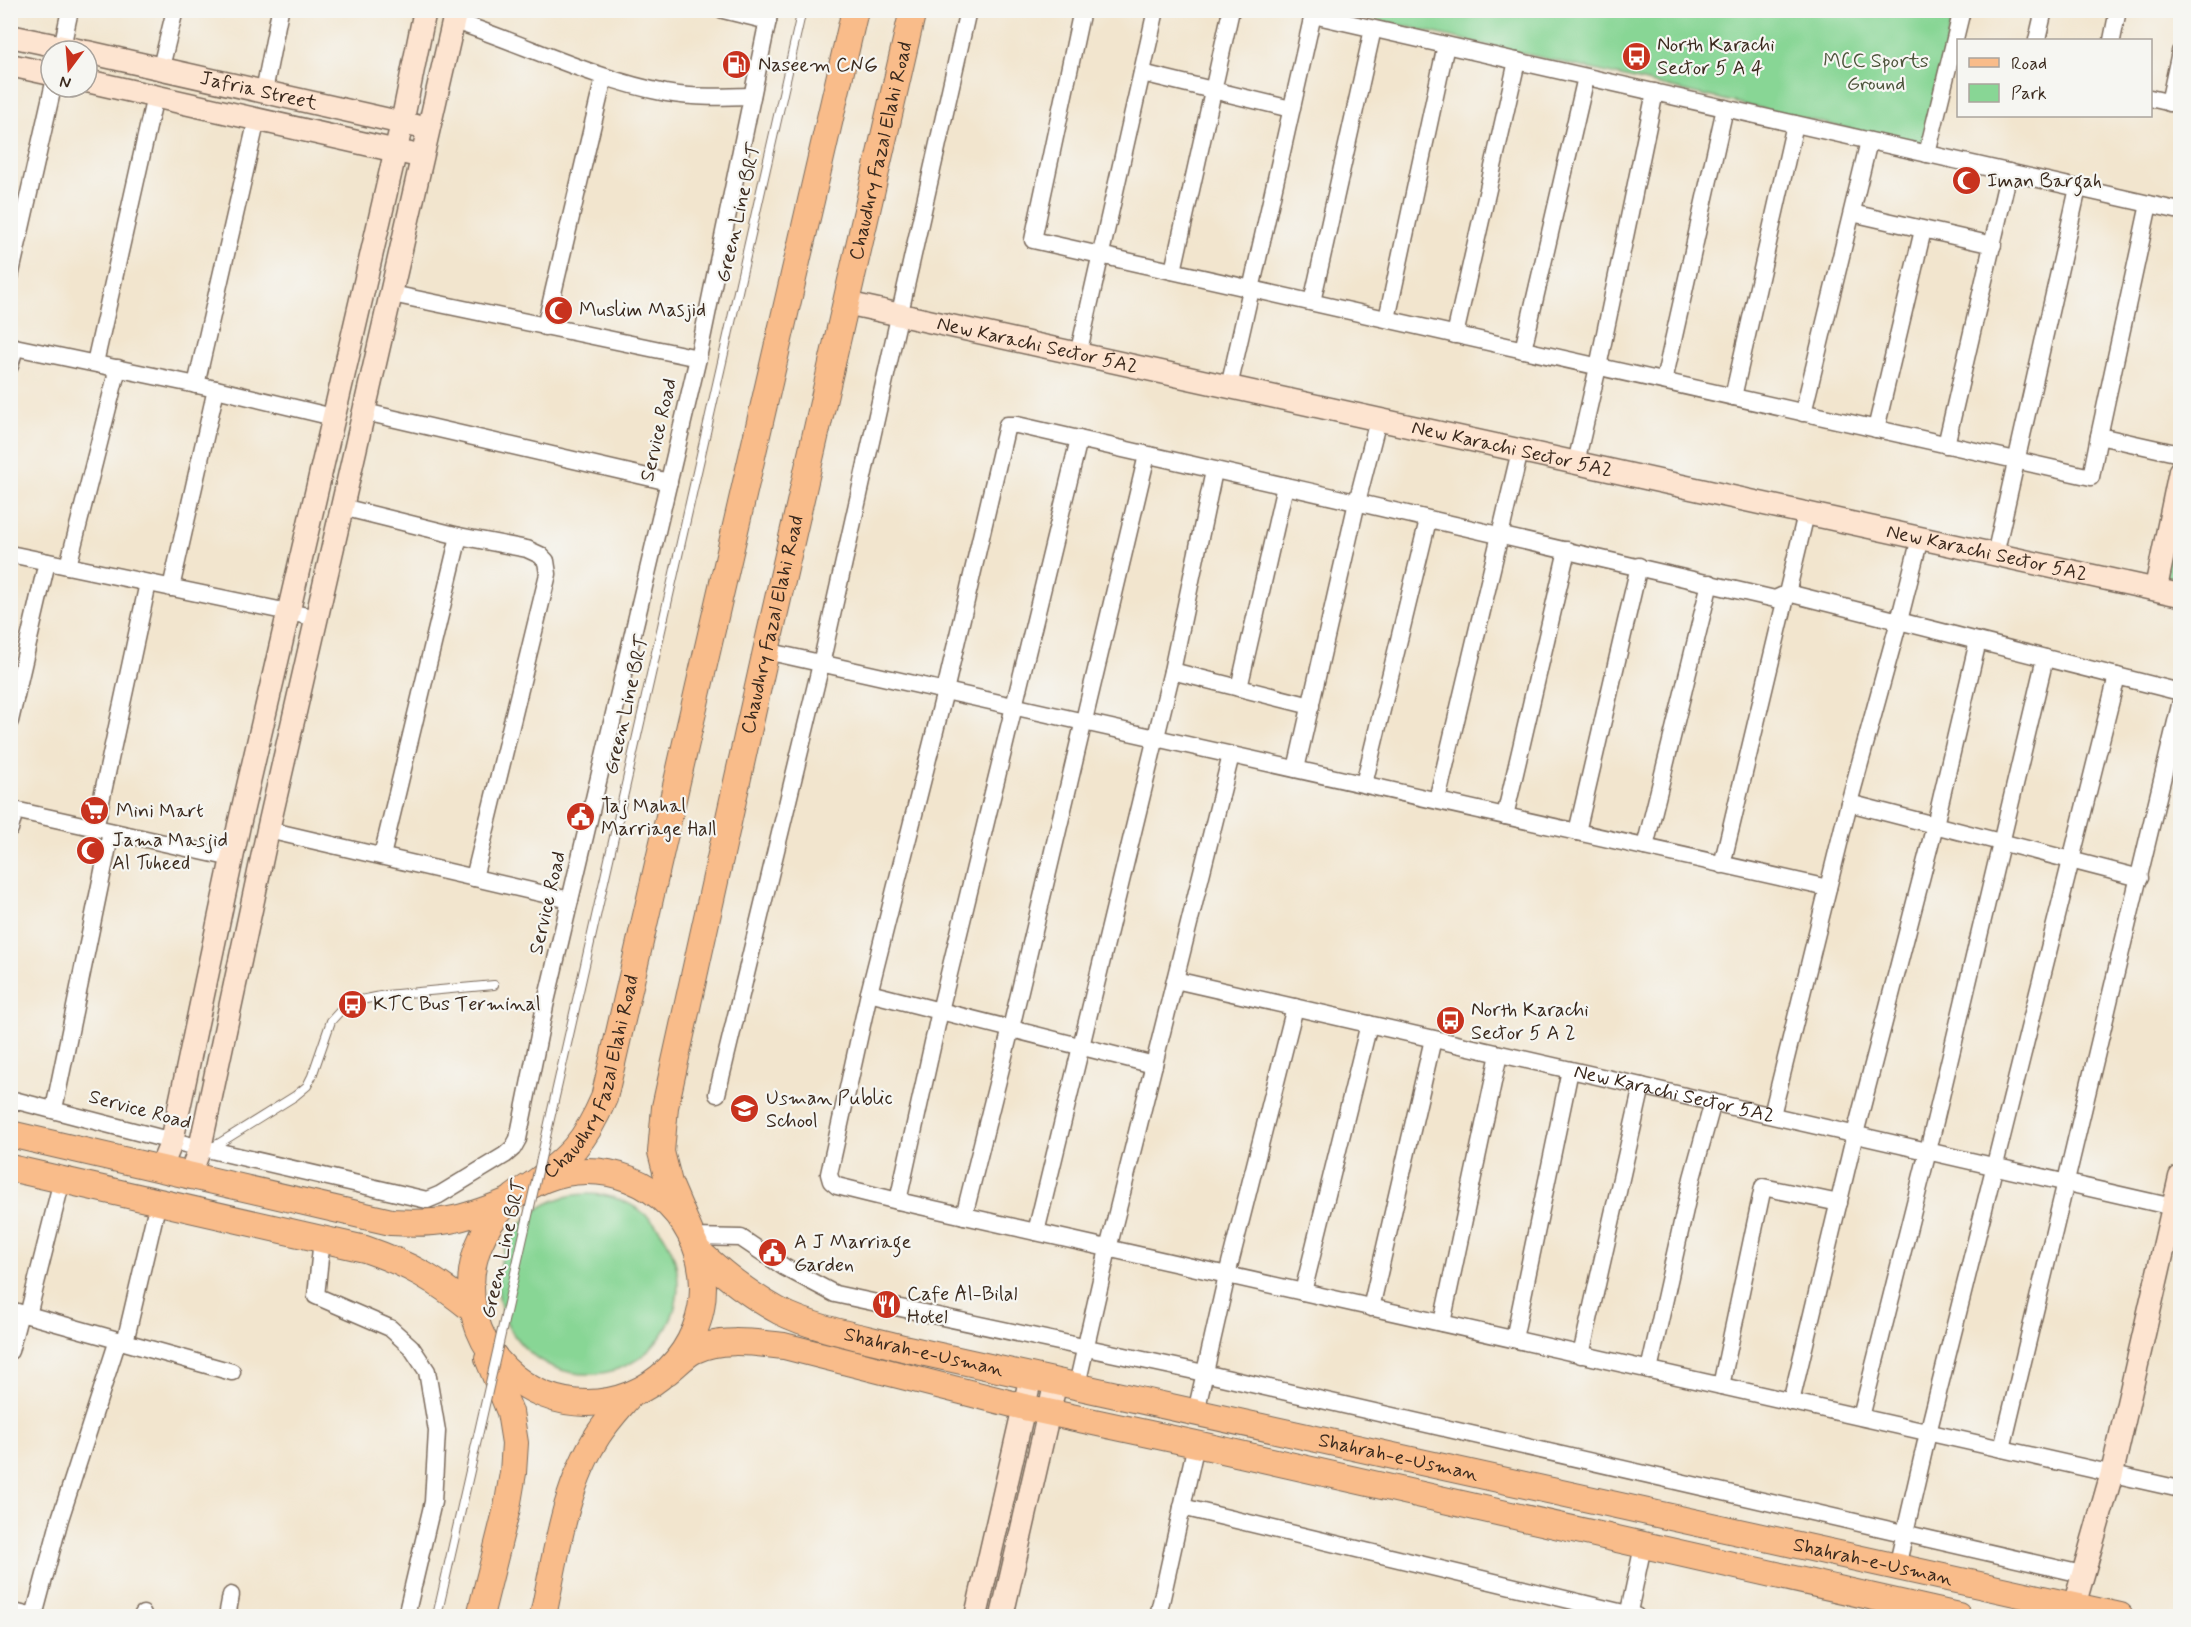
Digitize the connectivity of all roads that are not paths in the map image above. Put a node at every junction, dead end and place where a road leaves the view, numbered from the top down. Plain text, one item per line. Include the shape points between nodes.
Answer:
1 (70, 10) edge
2 (174, 10) edge
3 (280, 10) edge
4 (425, 10) edge
5 (723, 10) edge
6 (802, 10) edge
7 (855, 10) edge
8 (913, 10) edge
9 (968, 10) edge
10 (1082, 10) edge
11 (1156, 10) edge
12 (1231, 10) edge
13 (1962, 10) edge
14 (2044, 10) edge
15 (2118, 10) edge
16 (1313, 13) edge
17 (455, 16) edge
18 (769, 16) edge
19 (1373, 29) junction
20 (10, 36) edge
21 (71, 39) edge
22 (1957, 39) edge
23 (2037, 39) edge
24 (2112, 39) edge
25 (39, 42) edge
26 (1446, 45) junction
27 (1955, 51) edge
28 (2181, 52) edge
29 (99, 55) edge
30 (1517, 61) junction
31 (10, 65) edge
32 (161, 68) junction
33 (39, 71) edge
34 (1142, 73) junction
35 (1586, 77) junction
36 (604, 78) junction
37 (99, 84) edge
38 (1214, 90) junction
39 (264, 91) junction
40 (1655, 92) junction
41 (155, 96) junction
42 (753, 96) junction
43 (2152, 98) edge
44 (50, 99) edge
45 (2175, 104) edge
46 (1725, 108) junction
47 (1292, 109) junction
48 (257, 119) junction
49 (402, 123) junction
50 (1795, 124) junction
51 (429, 128) junction
52 (1869, 141) junction
53 (395, 151) junction
54 (1927, 154) junction
55 (423, 157) junction
56 (2009, 172) junction
57 (2078, 188) junction
58 (2149, 204) junction
59 (2181, 211) edge
60 (1852, 213) junction
61 (1923, 230) junction
62 (1993, 245) junction
63 (1101, 255) junction
64 (12, 266) edge
65 (1173, 271) junction
66 (1251, 289) junction
67 (392, 294) junction
68 (1312, 302) junction
69 (846, 303) junction
70 (899, 315) junction
71 (1387, 320) junction
72 (545, 327) junction
73 (1455, 335) junction
74 (13, 347) edge
75 (1522, 350) junction
76 (1078, 355) junction
77 (698, 358) junction
78 (94, 363) junction
79 (10, 366) edge
80 (1598, 367) junction
81 (118, 368) junction
82 (1664, 381) junction
83 (196, 385) junction
84 (1229, 387) junction
85 (216, 389) junction
86 (1733, 397) junction
87 (365, 412) junction
88 (1803, 413) junction
89 (333, 417) junction
90 (1378, 420) junction
91 (1876, 429) junction
92 (2099, 436) junction
93 (1079, 439) junction
94 (1946, 445) junction
95 (1520, 451) junction
96 (2181, 454) edge
97 (1147, 455) junction
98 (2016, 461) junction
99 (1576, 463) junction
100 (1214, 471) junction
101 (2181, 471) edge
102 (669, 482) junction
103 (1284, 486) junction
104 (1357, 502) junction
105 (342, 507) junction
106 (1806, 514) junction
107 (1428, 520) junction
108 (1499, 535) junction
109 (459, 536) junction
110 (1920, 538) junction
111 (1568, 550) junction
112 (10, 554) edge
113 (1995, 555) junction
114 (47, 562) junction
115 (68, 566) junction
116 (1639, 566) junction
117 (1710, 583) junction
118 (148, 584) junction
119 (171, 588) junction
120 (2156, 588) junction
121 (1788, 593) junction
122 (2181, 595) edge
123 (288, 613) junction
124 (316, 618) junction
125 (1899, 621) junction
126 (1978, 641) junction
127 (766, 651) junction
128 (2045, 657) junction
129 (820, 664) junction
130 (1172, 671) junction
131 (2117, 676) junction
132 (1239, 688) junction
133 (945, 691) junction
134 (2181, 692) edge
135 (2181, 705) edge
136 (1014, 706) junction
137 (1311, 706) junction
138 (10, 721) edge
139 (1084, 721) junction
140 (1155, 737) junction
141 (1231, 754) junction
142 (1296, 769) junction
143 (1364, 784) junction
144 (1437, 800) junction
145 (1849, 802) junction
146 (13, 810) edge
147 (1505, 816) junction
148 (1935, 825) junction
149 (10, 828) edge
150 (268, 830) junction
151 (103, 831) junction
152 (1577, 832) junction
153 (2002, 842) junction
154 (1645, 847) junction
155 (382, 856) junction
156 (232, 858) junction
157 (2071, 860) junction
158 (1722, 865) junction
159 (474, 878) junction
160 (2140, 878) junction
161 (1828, 888) junction
162 (570, 900) junction
163 (1175, 980) junction
164 (494, 985) dead end
165 (869, 993) junction
166 (1295, 1007) junction
167 (940, 1011) junction
168 (1369, 1024) junction
169 (1011, 1028) junction
170 (1433, 1039) junction
171 (1083, 1046) junction
172 (1499, 1054) junction
173 (1154, 1065) junction
174 (1570, 1070) junction
175 (1642, 1086) junction
176 (717, 1095) dead end
177 (10, 1099) edge
178 (1713, 1102) junction
179 (54, 1108) junction
180 (1772, 1115) junction
181 (10, 1134) edge
182 (1855, 1134) junction
183 (172, 1141) junction
184 (204, 1149) junction
185 (1928, 1151) junction
186 (1995, 1166) junction
187 (10, 1168) edge
188 (160, 1170) junction
189 (189, 1177) junction
190 (2181, 1177) edge
191 (62, 1180) junction
192 (2065, 1182) junction
193 (532, 1185) junction
194 (262, 1193) junction
195 (509, 1200) junction
196 (898, 1201) junction
197 (158, 1202) junction
198 (1839, 1203) junction
199 (2173, 1208) junction
200 (964, 1216) junction
201 (254, 1224) junction
202 (1036, 1232) junction
203 (321, 1239) junction
204 (695, 1244) junction
205 (1108, 1248) junction
206 (1227, 1275) junction
207 (1303, 1292) junction
208 (1371, 1308) junction
209 (472, 1310) junction
210 (20, 1313) edge
211 (1442, 1323) junction
212 (481, 1336) junction
213 (1514, 1339) junction
214 (122, 1341) junction
215 (1085, 1347) junction
216 (10, 1351) edge
217 (1581, 1355) junction
218 (1649, 1370) junction
219 (232, 1372) dead end
220 (667, 1372) junction
221 (1204, 1373) junction
222 (1031, 1377) junction
223 (1066, 1383) junction
224 (1721, 1386) junction
225 (630, 1395) junction
226 (1791, 1402) junction
227 (1036, 1409) junction
228 (1196, 1412) junction
229 (1861, 1418) junction
230 (1928, 1433) junction
231 (1196, 1444) junction
232 (2002, 1449) junction
233 (2112, 1473) junction
234 (2181, 1489) edge
235 (1182, 1507) junction
236 (1906, 1533) junction
237 (1643, 1546) junction
238 (1897, 1567) junction
239 (2082, 1574) junction
240 (231, 1595) dead end
241 (2074, 1606) junction
242 (10, 1611) edge
243 (1631, 1616) edge
244 (32, 1617) edge
245 (227, 1617) edge
246 (406, 1617) edge
247 (437, 1617) edge
248 (480, 1617) edge
249 (543, 1617) edge
250 (976, 1617) edge
251 (1002, 1617) edge
252 (1158, 1617) edge
253 (1958, 1617) edge
254 (2120, 1617) edge

1 - 21 street
2 - 32 street
3 - 39 street
4 - 49 street
5 - 18 street
6 - 247 lane, Green Line BRT, bridge
7 - 193 main road, Chaudhry Fazal Elahi Road via 604,1098 592,1127 575,1150
8 - 69 main road, Chaudhry Fazal Elahi Road
9 - 70 street
10 - 63 street via 1033,240
11 - 34 street
12 - 38 street
13 - 22 street
14 - 23 street
15 - 24 street
16 - 19 street
16 - 47 street
17 - 36 street
17 - 51 street
18 - 42 street, Service Road
19 - 26 street
19 - 68 street
20 - 25 street
26 - 30 street
26 - 71 street
27 - 54 street
28 - 45 street
29 - 32 street, Jafria Street
30 - 35 street
30 - 73 street
31 - 33 street
32 - 39 street, Jafria Street
34 - 38 street
34 - 63 street
35 - 40 street
35 - 75 street
36 - 42 street via 667,93
36 - 72 street
37 - 41 street, Jafria Street
38 - 47 street
38 - 65 street
39 - 49 street, Jafria Street
40 - 46 street
40 - 80 street
41 - 48 street, Jafria Street
41 - 78 street
42 - 77 street, Service Road
43 - 45 street
44 - 64 street
46 - 50 street
46 - 82 street
47 - 66 street
48 - 53 street, Jafria Street
48 - 83 street
49 - 51 street, Jafria Street
49 - 53 street
50 - 52 street
50 - 86 street
51 - 55 street
52 - 54 street
52 - 60 street
53 - 55 street, Jafria Street
53 - 89 street
54 - 56 street
55 - 67 street
56 - 57 street
56 - 62 street
57 - 58 street
57 - 98 street
58 - 59 street
58 - 92 street
60 - 61 street
60 - 88 street
61 - 62 street
61 - 91 street
62 - 94 street
63 - 65 street
63 - 76 street
65 - 66 street
66 - 68 street
66 - 84 street
67 - 72 street
67 - 87 street
68 - 71 street
69 - 70 street, New Karachi Sector 5A2
69 - 127 main road, Chaudhry Fazal Elahi Road
70 - 76 street, New Karachi Sector 5A2
70 - 129 street
71 - 73 street
72 - 77 street
73 - 75 street
74 - 78 street
74 - 79 street
75 - 80 street
76 - 84 street, New Karachi Sector 5A2
77 - 102 street, Service Road
78 - 81 street
80 - 82 street
80 - 99 street
81 - 83 street
81 - 115 street
82 - 86 street
83 - 85 street
84 - 90 street, New Karachi Sector 5A2
85 - 89 street
85 - 119 street
86 - 88 street
87 - 102 street
87 - 105 street
88 - 91 street
89 - 123 street
90 - 95 street, New Karachi Sector 5A2
90 - 104 street
91 - 94 street
92 - 96 street
92 - 98 street via 2091,477
93 - 97 street
93 - 133 street via 1007,425
93 - 136 street
94 - 98 street
95 - 99 street, New Karachi Sector 5A2
95 - 108 street
97 - 100 street
97 - 139 street
98 - 113 street
99 - 106 street, New Karachi Sector 5A2
100 - 103 street
100 - 130 street
101 - 120 street
102 - 162 street, Service Road
103 - 104 street
103 - 132 street
104 - 107 street
104 - 137 street
105 - 109 street
105 - 124 street
106 - 110 street, New Karachi Sector 5A2
106 - 121 street
107 - 108 street
107 - 143 street
108 - 111 street
108 - 144 street
109 - 155 street
109 - 159 street via 526,549 546,561 548,574
110 - 113 street, New Karachi Sector 5A2
110 - 125 street
111 - 116 street
111 - 147 street
112 - 114 street
113 - 120 street, New Karachi Sector 5A2
114 - 115 street
114 - 138 street
115 - 118 street
116 - 117 street
116 - 152 street
117 - 121 street via 1775,599
117 - 154 street
118 - 119 street
118 - 151 street
119 - 123 street
120 - 122 street, New Karachi Sector 5A2
121 - 125 street
121 - 158 street
123 - 124 street
123 - 156 street
124 - 150 street
125 - 126 street
125 - 145 street
126 - 128 street
126 - 148 street
127 - 129 street
127 - 204 main road, Chaudhry Fazal Elahi Road via 665,1107 661,1152 669,1183
128 - 131 street
128 - 153 street
129 - 133 street
129 - 176 street
130 - 132 street
130 - 140 street
131 - 134 street
131 - 157 street
132 - 137 street
133 - 136 street
133 - 165 street
135 - 160 street
136 - 139 street
136 - 167 street
137 - 142 street
139 - 140 street
139 - 169 street
140 - 141 street
140 - 171 street
141 - 142 street
141 - 163 street
142 - 143 street
143 - 144 street
144 - 147 street
145 - 148 street
145 - 161 street
146 - 149 street
146 - 151 street
147 - 152 street
148 - 153 street
148 - 182 street
150 - 155 street
150 - 184 street
151 - 156 street
151 - 179 street
152 - 154 street
153 - 157 street
153 - 185 street
154 - 158 street
155 - 159 street
156 - 183 street
157 - 160 street
157 - 186 street
158 - 161 street
159 - 162 street
160 - 192 street
161 - 180 street
162 - 184 street, Service Road via 518,1139 504,1155 427,1200
163 - 166 street, New Karachi Sector 5A2
163 - 173 street
164 - 184 lane via 386,995 361,1000 341,1010 331,1021 307,1086
165 - 167 street
165 - 196 street via 829,1174 837,1186
166 - 168 street, New Karachi Sector 5A2
166 - 206 street
167 - 169 street
167 - 196 street
168 - 170 street, New Karachi Sector 5A2
168 - 207 street
169 - 171 street
169 - 200 street
170 - 172 street, New Karachi Sector 5A2
170 - 208 street
171 - 173 street
171 - 202 street
172 - 174 street, New Karachi Sector 5A2
172 - 211 street
173 - 205 street
174 - 175 street, New Karachi Sector 5A2
174 - 213 street
175 - 178 street, New Karachi Sector 5A2
175 - 217 street
177 - 179 street, Service Road
178 - 180 street, New Karachi Sector 5A2
178 - 218 street
179 - 183 street, Service Road
180 - 182 street, New Karachi Sector 5A2
181 - 188 main road
182 - 185 street, New Karachi Sector 5A2
182 - 198 street
183 - 184 street, Service Road
183 - 188 street
184 - 189 street
185 - 186 street, New Karachi Sector 5A2
185 - 229 street
186 - 192 street, New Karachi Sector 5A2
186 - 230 street
187 - 191 main road
188 - 189 main road
189 - 194 main road
190 - 199 street
191 - 197 main road
191 - 210 street
192 - 199 street, New Karachi Sector 5A2
192 - 232 street
193 - 195 main road
193 - 204 main road via 561,1174 592,1171 623,1177 651,1191 675,1211
194 - 195 main road via 391,1222 424,1224 450,1221
194 - 201 main road
195 - 209 main road via 489,1223 476,1250
196 - 200 street
197 - 201 main road
197 - 214 street
198 - 224 street via 1763,1187
198 - 226 street
199 - 233 street
200 - 202 street
201 - 203 main road
202 - 205 street
203 - 209 main road via 397,1260 427,1275
203 - 246 street via 316,1296 390,1328 411,1347 427,1371 437,1431 433,1502
204 - 215 street via 741,1238 835,1294
204 - 220 main road via 704,1283 700,1316 688,1347
204 - 222 main road, Shahrah-e-Usman via 722,1273 781,1312 903,1348
205 - 206 street
205 - 215 street
206 - 207 street
206 - 221 street
207 - 208 street
208 - 211 street
209 - 212 main road
210 - 214 street
210 - 216 street
211 - 213 street
212 - 225 main road via 497,1361 518,1381 544,1395 572,1403 602,1403
212 - 248 main road via 510,1412 515,1443 507,1508
213 - 217 street
214 - 219 street
214 - 244 street via 60,1519
215 - 221 street
215 - 223 street
217 - 218 street
218 - 224 street
220 - 225 main road
220 - 227 main road, Shahrah-e-Usman via 694,1350 720,1343 753,1342 784,1346
221 - 228 street
221 - 236 street
222 - 223 main road, Shahrah-e-Usman
222 - 227 street
223 - 227 street
223 - 228 main road, Shahrah-e-Usman
224 - 226 street
225 - 249 main road via 598,1436 583,1463 564,1522
226 - 229 street
227 - 231 main road, Shahrah-e-Usman
227 - 250 street
227 - 251 street
228 - 238 main road, Shahrah-e-Usman
229 - 230 street
230 - 232 street
230 - 236 street
231 - 235 street
231 - 237 main road, Shahrah-e-Usman
232 - 233 street
233 - 234 street
233 - 239 street
235 - 243 street
235 - 252 street
236 - 238 street
236 - 239 street
237 - 243 street
237 - 253 main road, Shahrah-e-Usman
238 - 241 main road, Shahrah-e-Usman
239 - 241 street
240 - 245 street
241 - 254 main road, Shahrah-e-Usman
242 - 244 street

